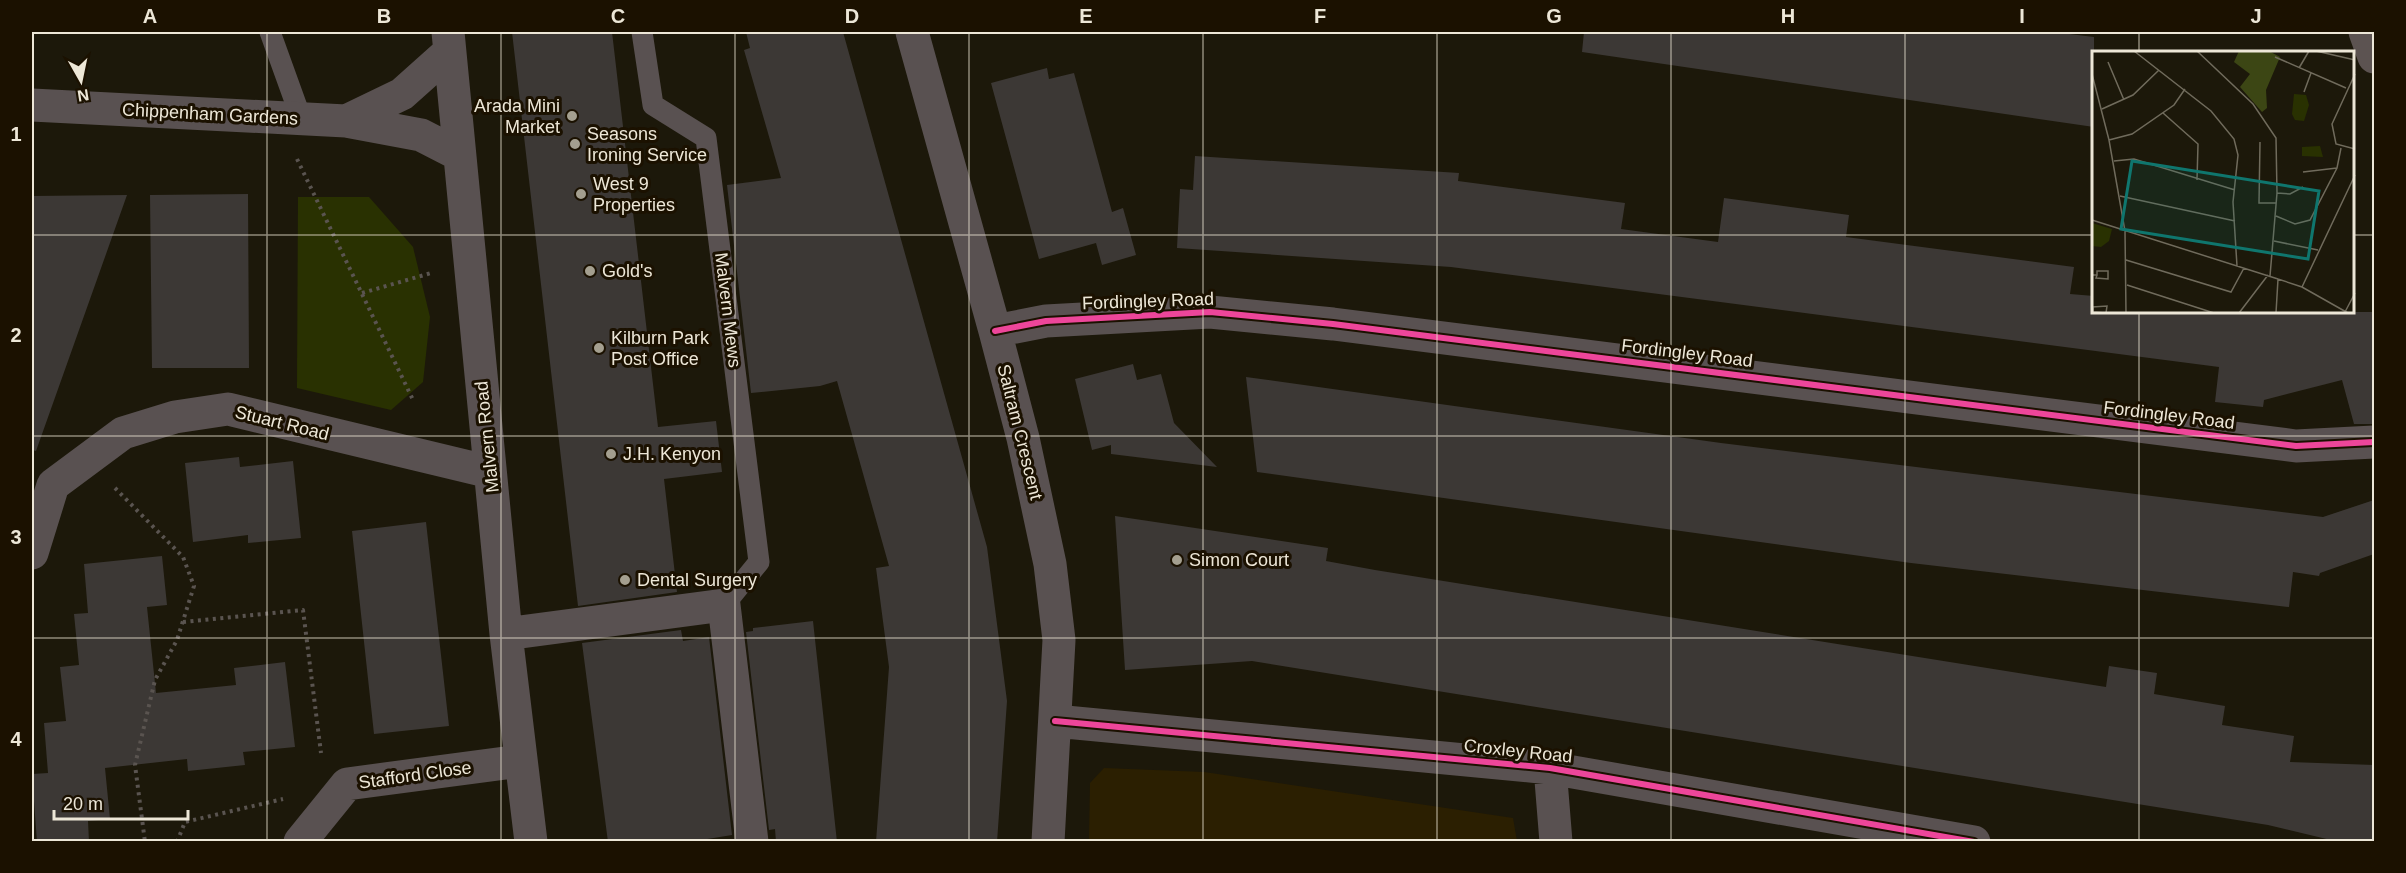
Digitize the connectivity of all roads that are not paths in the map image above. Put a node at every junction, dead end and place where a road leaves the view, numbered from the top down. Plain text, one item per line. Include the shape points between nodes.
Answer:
1 (270, 32) edge
2 (642, 32) edge
3 (912, 32) edge
4 (2365, 32) edge
5 (448, 42) edge
6 (2374, 57) edge
7 (33, 104) edge
8 (301, 118) junction
9 (346, 121) junction
10 (458, 154) junction
11 (995, 331) junction
12 (2374, 442) edge
13 (490, 472) junction
14 (32, 553) edge
15 (724, 605) junction
16 (506, 634) junction
17 (1055, 722) junction
18 (520, 761) junction
19 (1550, 768) junction
20 (300, 842) edge
21 (531, 842) edge
22 (752, 842) edge
23 (1048, 842) edge
24 (1556, 842) edge
25 (1974, 842) edge

1 - 8 lane
2 - 15 lane, Malvern Mews via 653,105 706,138 759,562
3 - 11 street, Saltram Crescent
4 - 6 street
5 - 9 street, Chippenham Gardens via 402,94
5 - 10 street, Malvern Road
7 - 8 street, Chippenham Gardens
8 - 9 street, Chippenham Gardens
9 - 10 street, Chippenham Gardens via 421,135
10 - 13 street, Malvern Road
11 - 12 street, Fordingley Road via 1046,321 1210,312 1333,324 2285,445
11 - 17 street, Saltram Crescent via 1050,564 1059,640
13 - 14 street, Stuart Road via 228,409 175,417 123,433 53,485
13 - 16 street, Malvern Road
15 - 16 street
15 - 22 street
16 - 18 street, Malvern Road
17 - 19 street, Croxley Road
17 - 23 street, Saltram Crescent
18 - 20 street, Stafford Close via 347,784
18 - 21 street, Malvern Road
19 - 24 street
19 - 25 street, Croxley Road

